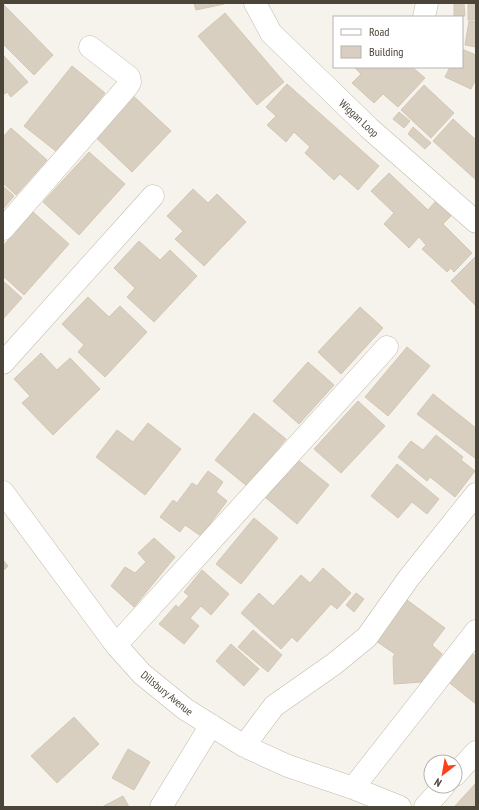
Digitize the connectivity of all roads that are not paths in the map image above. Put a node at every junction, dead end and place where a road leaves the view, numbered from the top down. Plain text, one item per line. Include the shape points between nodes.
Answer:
1 (255, 3) edge
2 (427, 3) edge
3 (424, 16) edge
4 (90, 47) dead end
5 (153, 196) dead end
6 (476, 222) edge
7 (3, 229) edge
8 (387, 347) dead end
9 (3, 363) edge
10 (3, 492) edge
11 (476, 494) edge
12 (476, 631) edge
13 (116, 644) junction
14 (211, 725) junction
15 (244, 746) junction
16 (476, 752) edge
17 (463, 766) edge
18 (353, 788) junction
19 (437, 794) edge
20 (162, 807) edge
21 (400, 807) edge
22 (425, 807) edge

1 - 6 street, Wiggan Loop via 271,33 369,128
2 - 3 street
4 - 7 street via 129,77 130,82
5 - 9 street
8 - 13 street
10 - 13 street, Dillsbury Avenue
11 - 15 street via 408,578 367,637 334,664 274,706
12 - 18 street
13 - 14 street, Dillsbury Avenue via 142,674 185,709
14 - 15 street, Dillsbury Avenue
14 - 20 street
15 - 18 street, Dillsbury Avenue via 288,766
16 - 17 street
18 - 21 street, Dillsbury Avenue
19 - 22 street

